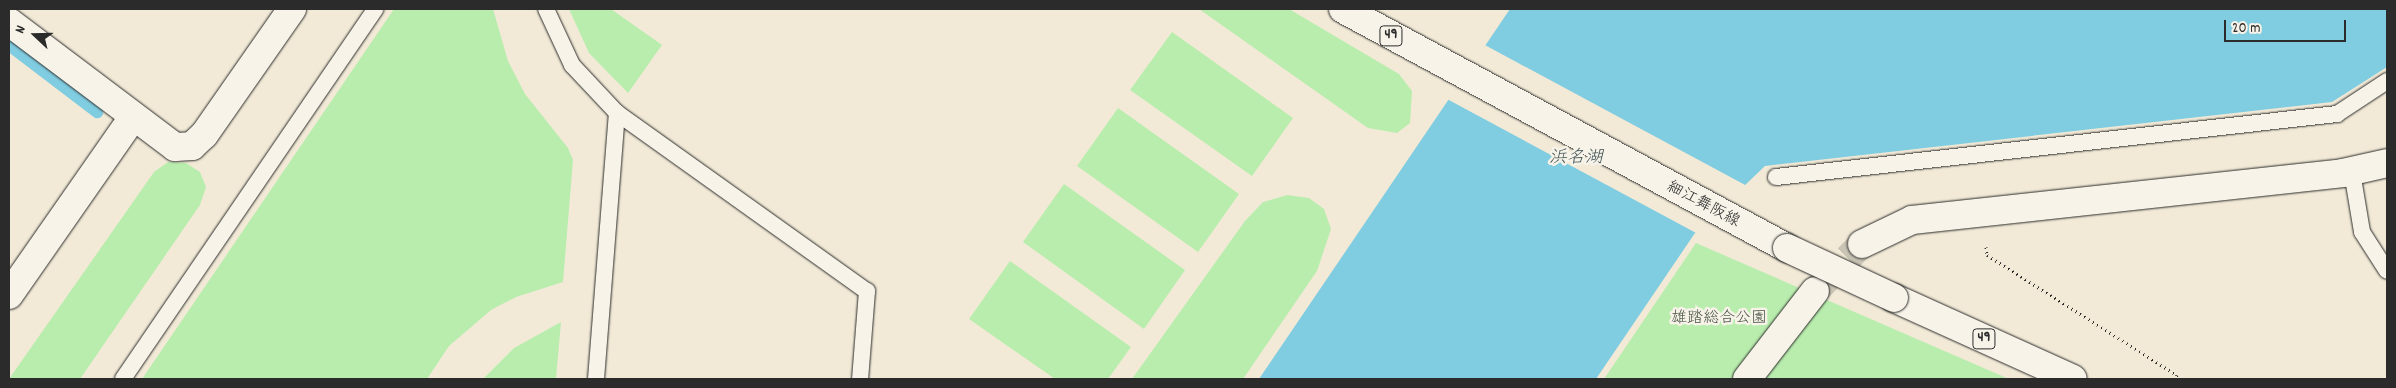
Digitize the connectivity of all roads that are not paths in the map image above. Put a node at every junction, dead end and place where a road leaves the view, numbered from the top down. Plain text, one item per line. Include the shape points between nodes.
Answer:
1 (292, 9) edge
2 (375, 9) edge
3 (546, 9) edge
4 (1343, 9) edge
5 (9, 22) edge
6 (2387, 81) edge
7 (617, 113) junction
8 (133, 117) junction
9 (2387, 163) edge
10 (2352, 172) junction
11 (1776, 176) dead end
12 (1862, 244) tunnel mouth
13 (2387, 271) edge
14 (1815, 291) tunnel mouth
15 (9, 295) edge
16 (123, 379) edge
17 (596, 379) edge
18 (860, 379) edge
19 (1747, 379) edge
20 (2073, 379) edge

1 - 8 street via 204,136 192,146 175,147
2 - 16 lane
3 - 7 lane via 572,65
4 - 20 street, 細江舞阪線 / 49, bridge via 1740,225
5 - 8 street
6 - 11 lane via 2336,114
7 - 17 lane
7 - 18 lane via 867,291
8 - 15 street
9 - 10 street
10 - 12 street via 1912,220
10 - 13 lane via 2362,232
14 - 19 street

